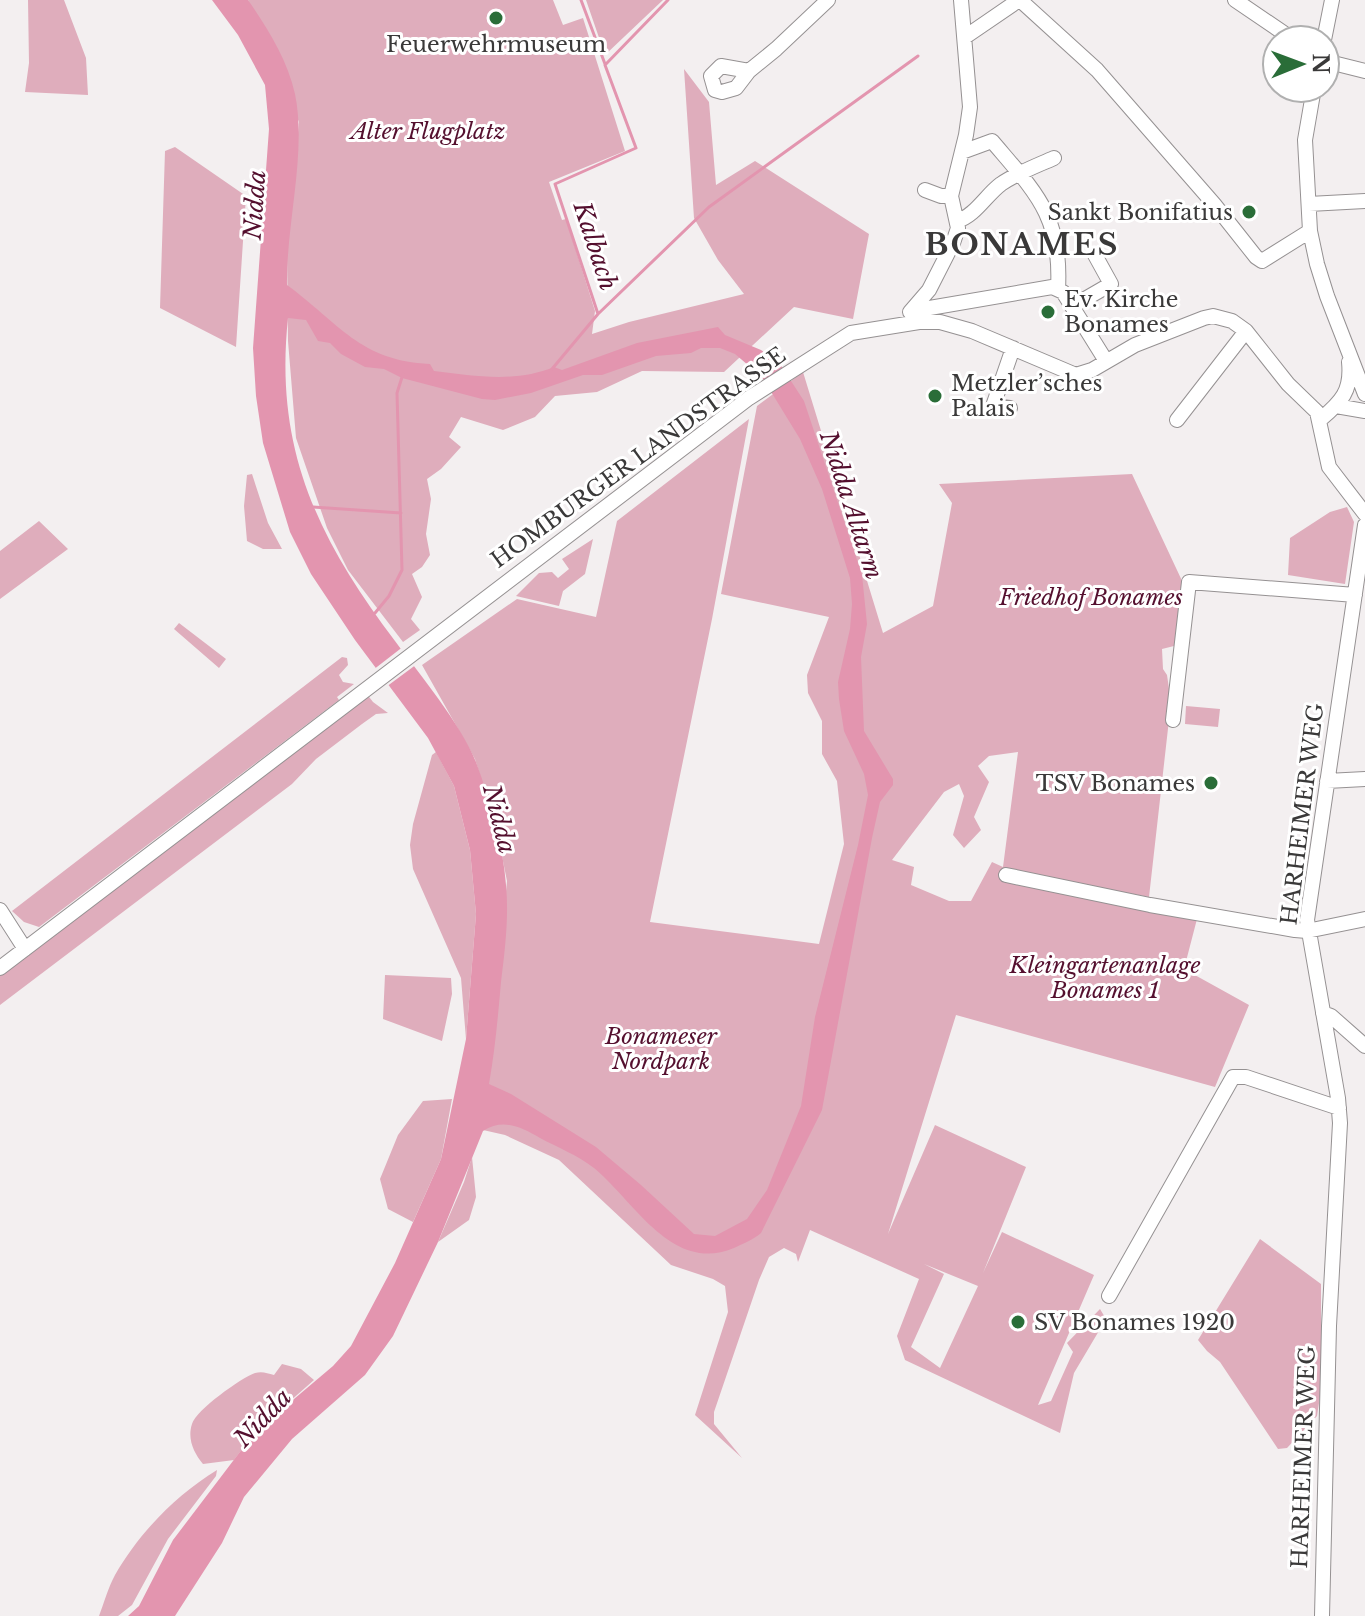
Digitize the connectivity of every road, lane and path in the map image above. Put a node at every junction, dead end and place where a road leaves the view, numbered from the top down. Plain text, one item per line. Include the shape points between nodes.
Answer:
1 (828, 0) edge
2 (961, 0) edge
3 (1020, 0) edge
4 (1235, 0) edge
5 (1332, 0) edge
6 (1270, 24) edge
7 (1327, 24) edge
8 (965, 37) junction
9 (1341, 65) edge
10 (749, 71) dead end
11 (1365, 71) edge
12 (1311, 104) edge
13 (962, 152) junction
14 (1054, 158) dead end
15 (1019, 173) junction
16 (925, 190) dead end
17 (951, 196) junction
18 (1365, 201) edge
19 (1309, 204) junction
20 (957, 221) junction
21 (1310, 231) junction
22 (1095, 255) dead end
23 (1058, 289) junction
24 (1073, 306) junction
25 (924, 316) junction
26 (1246, 331) junction
27 (1013, 348) junction
28 (1348, 354) junction
29 (1106, 361) junction
30 (1365, 394) edge
31 (1336, 406) junction
32 (1010, 408) dead end
33 (1365, 411) edge
34 (1321, 419) junction
35 (1177, 420) dead end
36 (1365, 514) edge
37 (1365, 525) edge
38 (1355, 595) junction
39 (1173, 720) dead end
40 (1365, 779) edge
41 (1327, 781) junction
42 (1006, 875) dead end
43 (0, 910) edge
44 (1365, 919) edge
45 (1307, 931) junction
46 (25, 949) junction
47 (0, 968) edge
48 (1323, 1013) junction
49 (1365, 1046) edge
50 (1339, 1108) junction
51 (1109, 1296) dead end
52 (1322, 1616) edge

1 - 10 street
2 - 8 street
3 - 8 street
3 - 21 street via 1097,70 1256,257 1262,261
4 - 6 street
5 - 7 street
8 - 13 street via 970,107
9 - 11 street
12 - 19 street via 1305,140
13 - 15 street via 992,141
13 - 17 street
14 - 15 street
15 - 20 street
15 - 23 street via 1054,227
16 - 17 street
17 - 20 street
18 - 19 street
19 - 21 street
20 - 25 street via 957,235 922,301
21 - 28 street
22 - 24 street via 1111,284
23 - 24 street
23 - 25 street, HOMBURGER LANDSTRASSE
24 - 29 street
25 - 27 street
25 - 46 street, HOMBURGER LANDSTRASSE via 845,336 756,393
26 - 29 street via 1222,317 1204,318
26 - 34 street
26 - 35 street
27 - 29 street via 1076,375
27 - 32 street via 993,406
28 - 30 street
28 - 31 street via 1348,390
31 - 33 street
31 - 34 street
34 - 36 street via 1329,467
37 - 38 street, HARHEIMER WEG
38 - 39 street via 1189,582
38 - 41 street, HARHEIMER WEG
40 - 41 street
41 - 45 street, HARHEIMER WEG
42 - 45 street
43 - 46 street
44 - 45 street
45 - 48 street, HARHEIMER WEG
46 - 47 street, HOMBURGER LANDSTRASSE
48 - 49 street
48 - 50 street, HARHEIMER WEG
50 - 51 street via 1233,1077
50 - 52 street, HARHEIMER WEG

